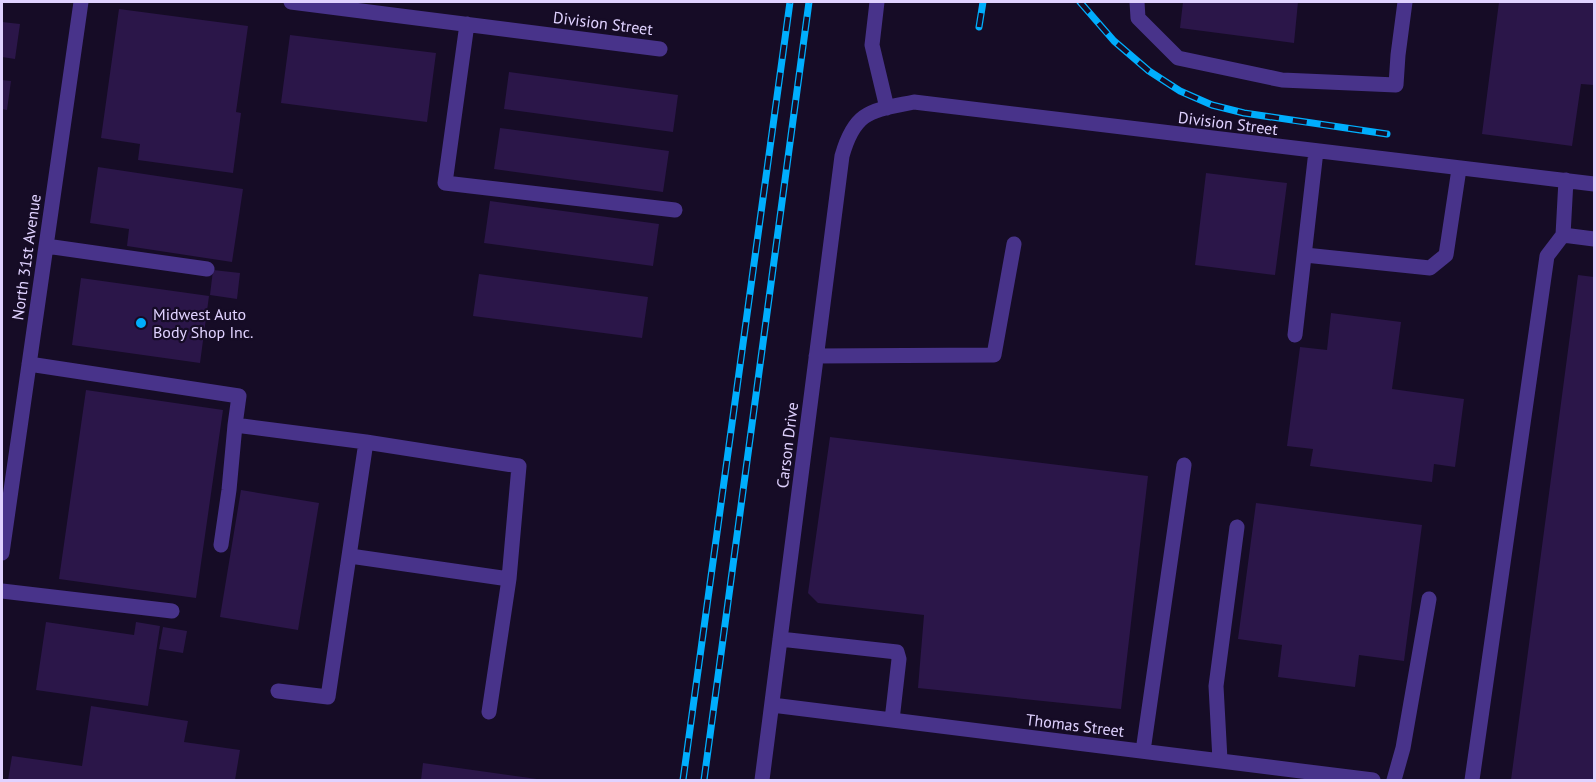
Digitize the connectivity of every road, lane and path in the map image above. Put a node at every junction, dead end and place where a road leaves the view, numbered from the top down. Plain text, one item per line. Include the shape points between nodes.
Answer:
1 (81, 2) edge
2 (291, 2) edge
3 (877, 2) edge
4 (1137, 2) edge
5 (1405, 2) edge
6 (467, 24) junction
7 (660, 49) dead end
8 (887, 108) junction
9 (860, 118) joint
10 (1316, 152) junction
11 (1459, 169) junction
12 (1566, 180) junction
13 (1594, 184) edge
14 (675, 210) dead end
15 (1563, 235) junction
16 (1594, 239) edge
17 (1014, 244) dead end
18 (46, 246) junction
19 (1305, 255) junction
20 (207, 269) dead end
21 (1295, 335) dead end
22 (816, 356) junction
23 (29, 364) junction
24 (235, 425) junction
25 (366, 442) junction
26 (1184, 465) dead end
27 (1237, 527) dead end
28 (220, 545) dead end
29 (2, 554) edge
30 (350, 556) junction
31 (509, 579) junction
32 (2, 591) edge
33 (1429, 599) dead end
34 (172, 611) dead end
35 (780, 639) junction
36 (278, 690) dead end
37 (772, 705) junction
38 (489, 712) dead end
39 (892, 720) junction
40 (1143, 751) junction
41 (1220, 760) junction
42 (762, 780) edge
43 (1373, 780) edge
44 (1394, 780) edge
45 (1472, 780) edge

1 - 18 street, North 31st Avenue
2 - 6 street, Division Street
3 - 8 street via 872,45
4 - 5 street via 1138,18 1178,58 1282,80 1396,85
6 - 7 street, Division Street
6 - 14 street via 445,183
8 - 9 street, Division Street
8 - 10 street, Division Street via 914,102
9 - 22 street, Carson Drive via 848,135 842,156
10 - 11 street, Division Street
10 - 19 street
11 - 12 street, Division Street
11 - 19 street via 1446,255 1430,268
12 - 13 street, Division Street
12 - 15 street
15 - 16 street
15 - 45 street via 1547,256
17 - 22 street via 994,355
18 - 20 street
18 - 23 street, North 31st Avenue
19 - 21 street
22 - 35 street, Carson Drive
23 - 24 street via 239,396
23 - 29 street, North 31st Avenue
24 - 25 street
24 - 28 street
25 - 30 street
25 - 31 street via 519,466
26 - 40 street
27 - 41 street via 1216,686
30 - 31 street
30 - 36 street via 328,697
31 - 38 street
32 - 34 street
33 - 44 street
35 - 37 street, Carson Drive
35 - 39 street via 897,652
37 - 39 street, Thomas Street
37 - 42 street, Carson Drive
39 - 40 street, Thomas Street
40 - 41 street, Thomas Street
41 - 43 street, Thomas Street

